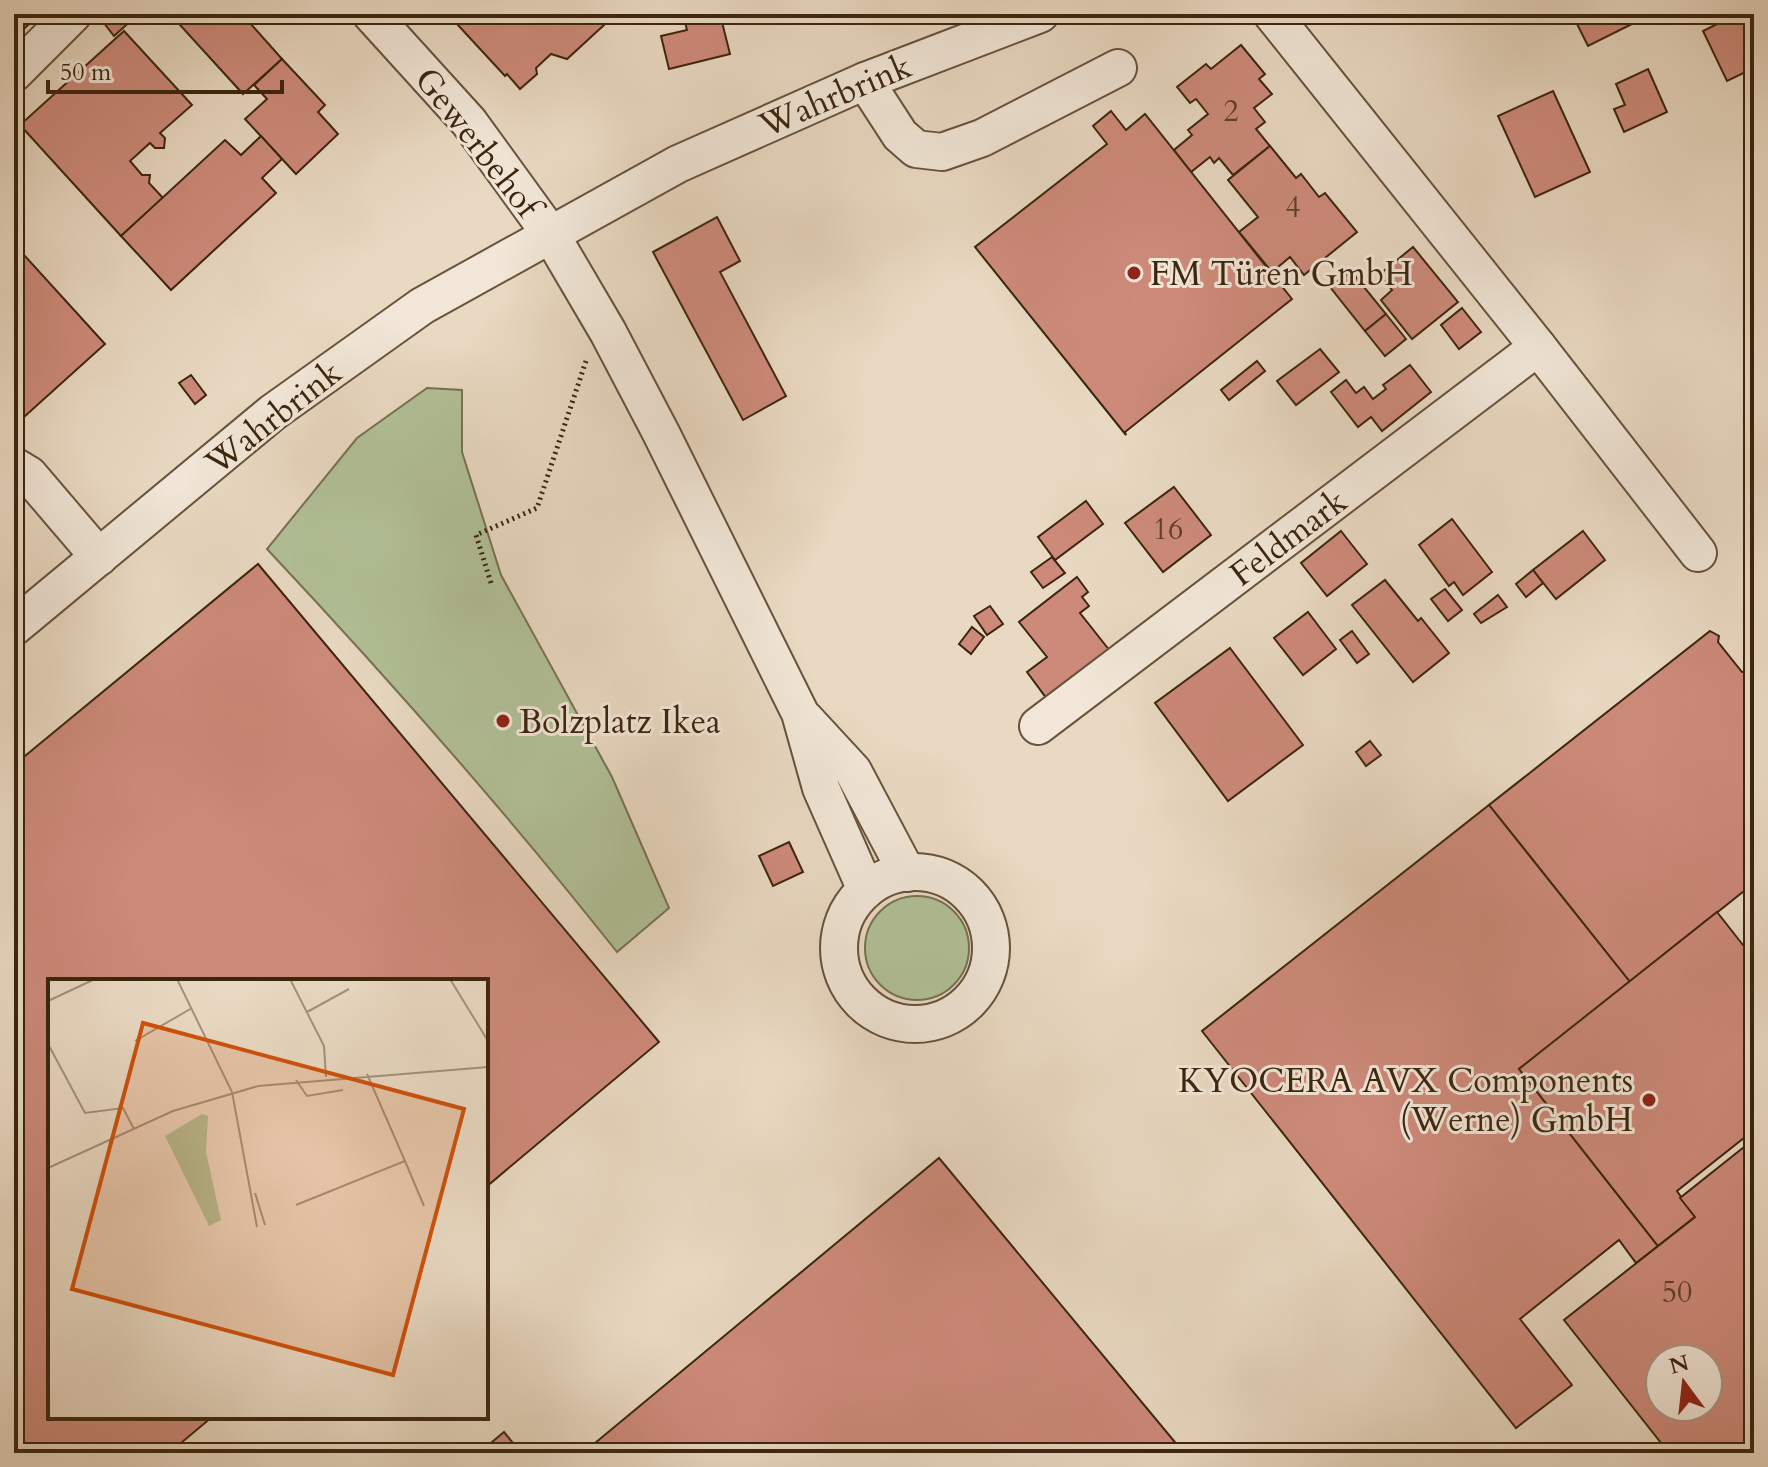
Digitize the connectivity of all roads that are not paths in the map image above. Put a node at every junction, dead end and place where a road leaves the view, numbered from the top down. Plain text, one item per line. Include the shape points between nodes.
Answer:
1 (73, 14) edge
2 (371, 14) edge
3 (1272, 14) edge
4 (1021, 17) edge
5 (1118, 68) dead end
6 (14, 73) edge
7 (865, 81) junction
8 (551, 235) junction
9 (1538, 347) junction
10 (14, 466) edge
11 (1698, 553) dead end
12 (99, 557) junction
13 (14, 627) edge
14 (800, 713) junction
15 (1038, 726) dead end
16 (907, 873) junction
17 (866, 890) junction

1 - 6 street
2 - 8 street, Gewerbehof via 469,122
3 - 9 street
4 - 7 street, Wahrbrink
5 - 7 street via 982,138 942,152 916,149 900,135
7 - 8 street, Wahrbrink via 678,164
8 - 12 street, Wahrbrink via 422,306 322,377
8 - 14 street via 661,433
9 - 11 street
9 - 15 street, Feldmark
10 - 12 street via 29,475
12 - 13 street, Wahrbrink
14 - 16 street via 853,771
14 - 17 street via 821,788
16 - 17 street via 881,879
16 - 17 street via 953,881 974,899 988,923 991,960 986,978 964,1008 948,1017 930,1023 893,1021 862,1003 850,989 840,936 854,903

